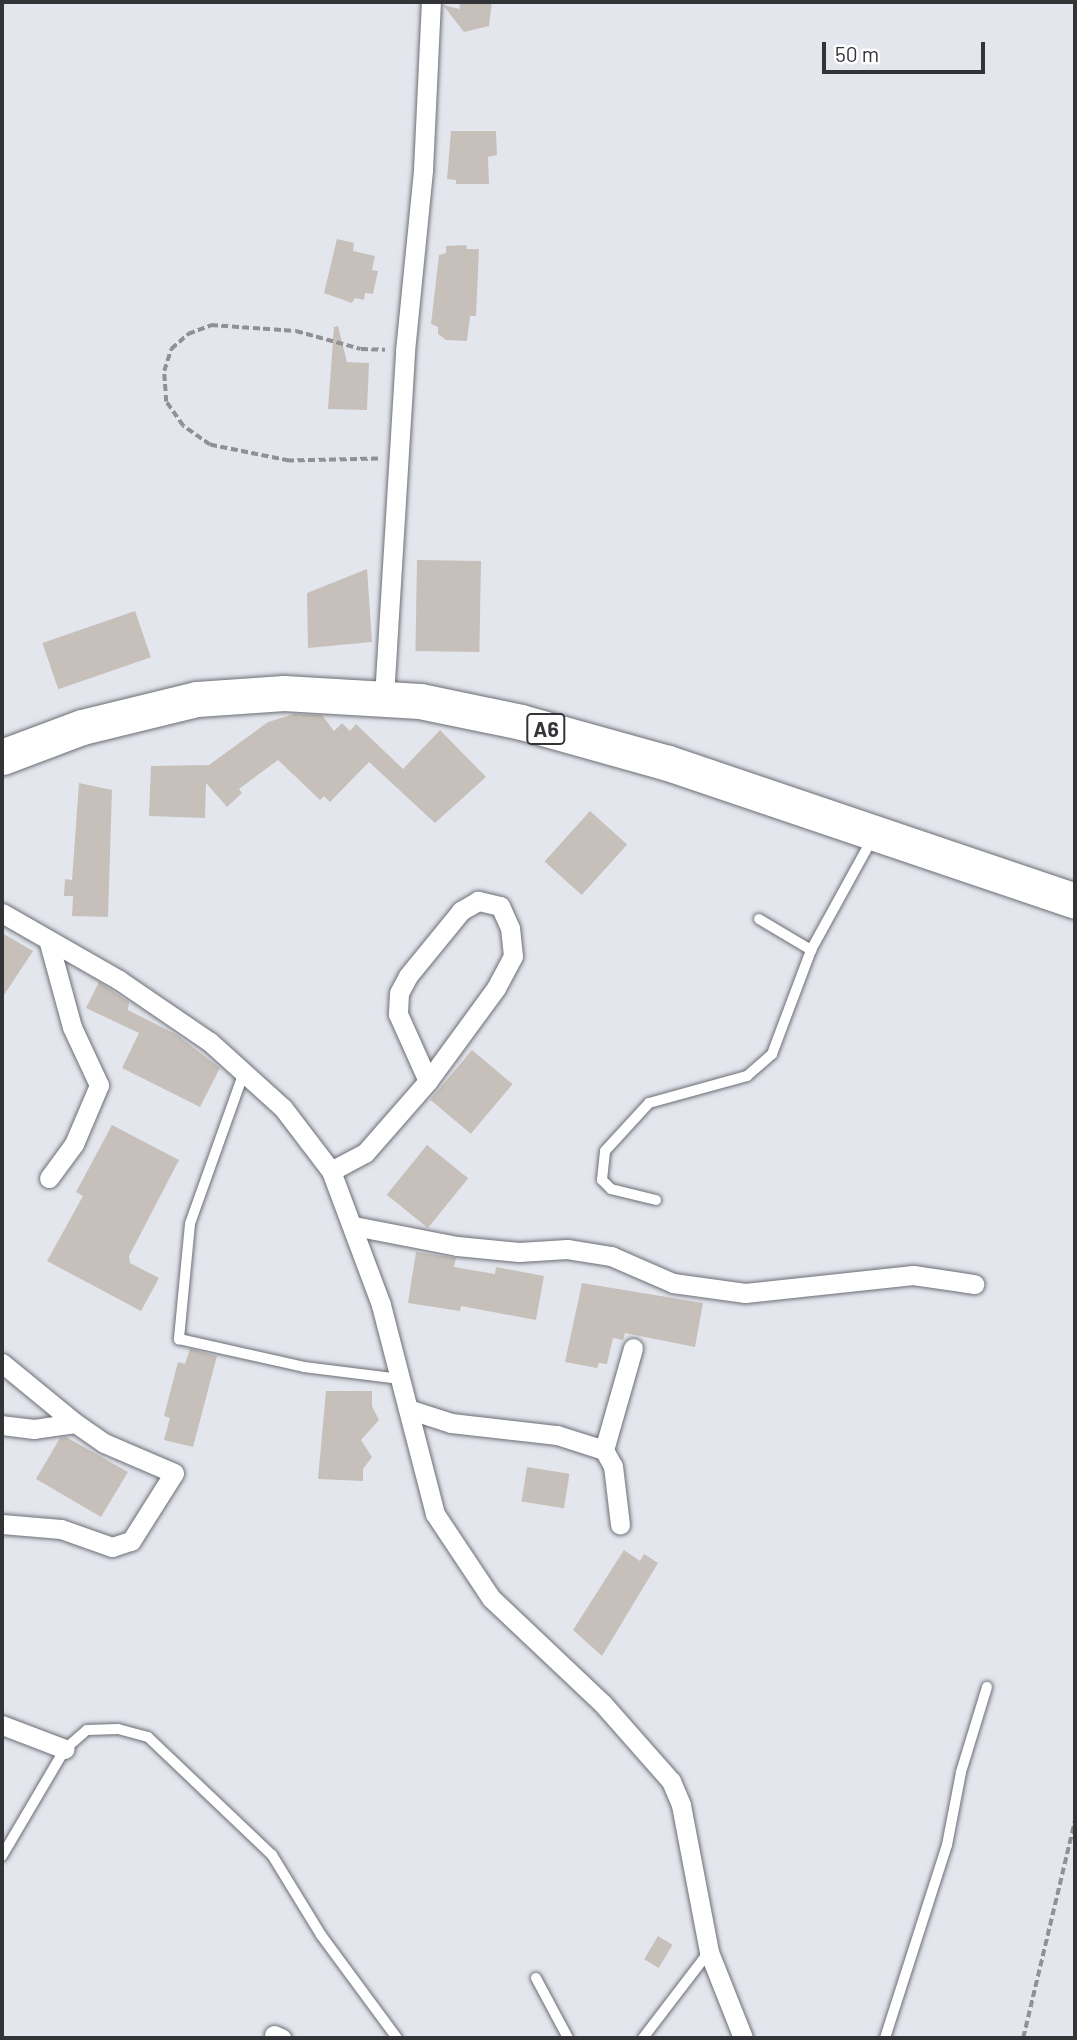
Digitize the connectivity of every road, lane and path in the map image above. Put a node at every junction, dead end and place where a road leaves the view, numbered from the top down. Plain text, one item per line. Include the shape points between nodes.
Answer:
1 (431, 2) edge
2 (405, 351) junction
3 (397, 458) junction
4 (384, 697) junction
5 (2, 758) edge
6 (874, 835) junction
7 (1075, 901) edge
8 (2, 913) edge
9 (759, 919) dead end
10 (49, 943) junction
11 (811, 950) junction
12 (244, 1072) junction
13 (428, 1082) junction
14 (331, 1171) junction
15 (49, 1178) dead end
16 (656, 1200) dead end
17 (354, 1226) junction
18 (974, 1284) dead end
19 (632, 1348) dead end
20 (2, 1363) edge
21 (400, 1379) junction
22 (408, 1409) junction
23 (75, 1423) junction
24 (2, 1425) edge
25 (604, 1450) junction
26 (2, 1524) edge
27 (620, 1525) dead end
28 (987, 1687) dead end
29 (2, 1725) edge
30 (65, 1749) junction
31 (1075, 1820) edge
32 (2, 1856) edge
33 (709, 1952) junction
34 (536, 1978) dead end
35 (397, 2038) edge
36 (568, 2038) edge
37 (643, 2038) edge
38 (743, 2038) edge
39 (885, 2038) edge
40 (1023, 2038) edge

1 - 2 street via 423,170
2 - 3 street
2 - 3 path via 361,349 296,331 211,325 188,334 171,349 164,371 166,402 183,426 210,445 321,464
3 - 4 street
4 - 5 highway, A6 via 262,694 197,699 82,727
4 - 6 highway, A6 via 469,711 585,739
6 - 7 highway, A6
6 - 11 lane
8 - 10 street
9 - 11 lane
10 - 12 street via 119,980 210,1042
10 - 15 street via 72,1027 99,1085 74,1144
11 - 16 lane via 782,1036 761,1066 747,1076 649,1103 605,1151 602,1180 611,1189
12 - 14 street via 283,1108
12 - 21 lane via 190,1224 179,1339 304,1367
13 - 13 street via 496,988 513,956 510,928 500,906 478,901 461,911 399,993 398,1014
13 - 14 street via 365,1153
14 - 17 street
17 - 18 street via 457,1246 519,1252 567,1249 611,1256 673,1283 745,1293 913,1275
17 - 21 street
19 - 25 street
20 - 23 street
21 - 22 street
22 - 25 street via 451,1423 557,1435
22 - 33 street via 435,1514 459,1556 491,1598 603,1704 671,1781 681,1805
23 - 24 street via 34,1429
23 - 26 street via 104,1443 174,1473 131,1541 112,1547 61,1529
25 - 27 street via 613,1466
28 - 39 lane via 961,1772 947,1845
29 - 30 street
30 - 32 lane
30 - 35 lane via 87,1730 118,1729 148,1737 272,1855 321,1935
31 - 40 path
33 - 37 lane
33 - 38 street
34 - 36 lane

